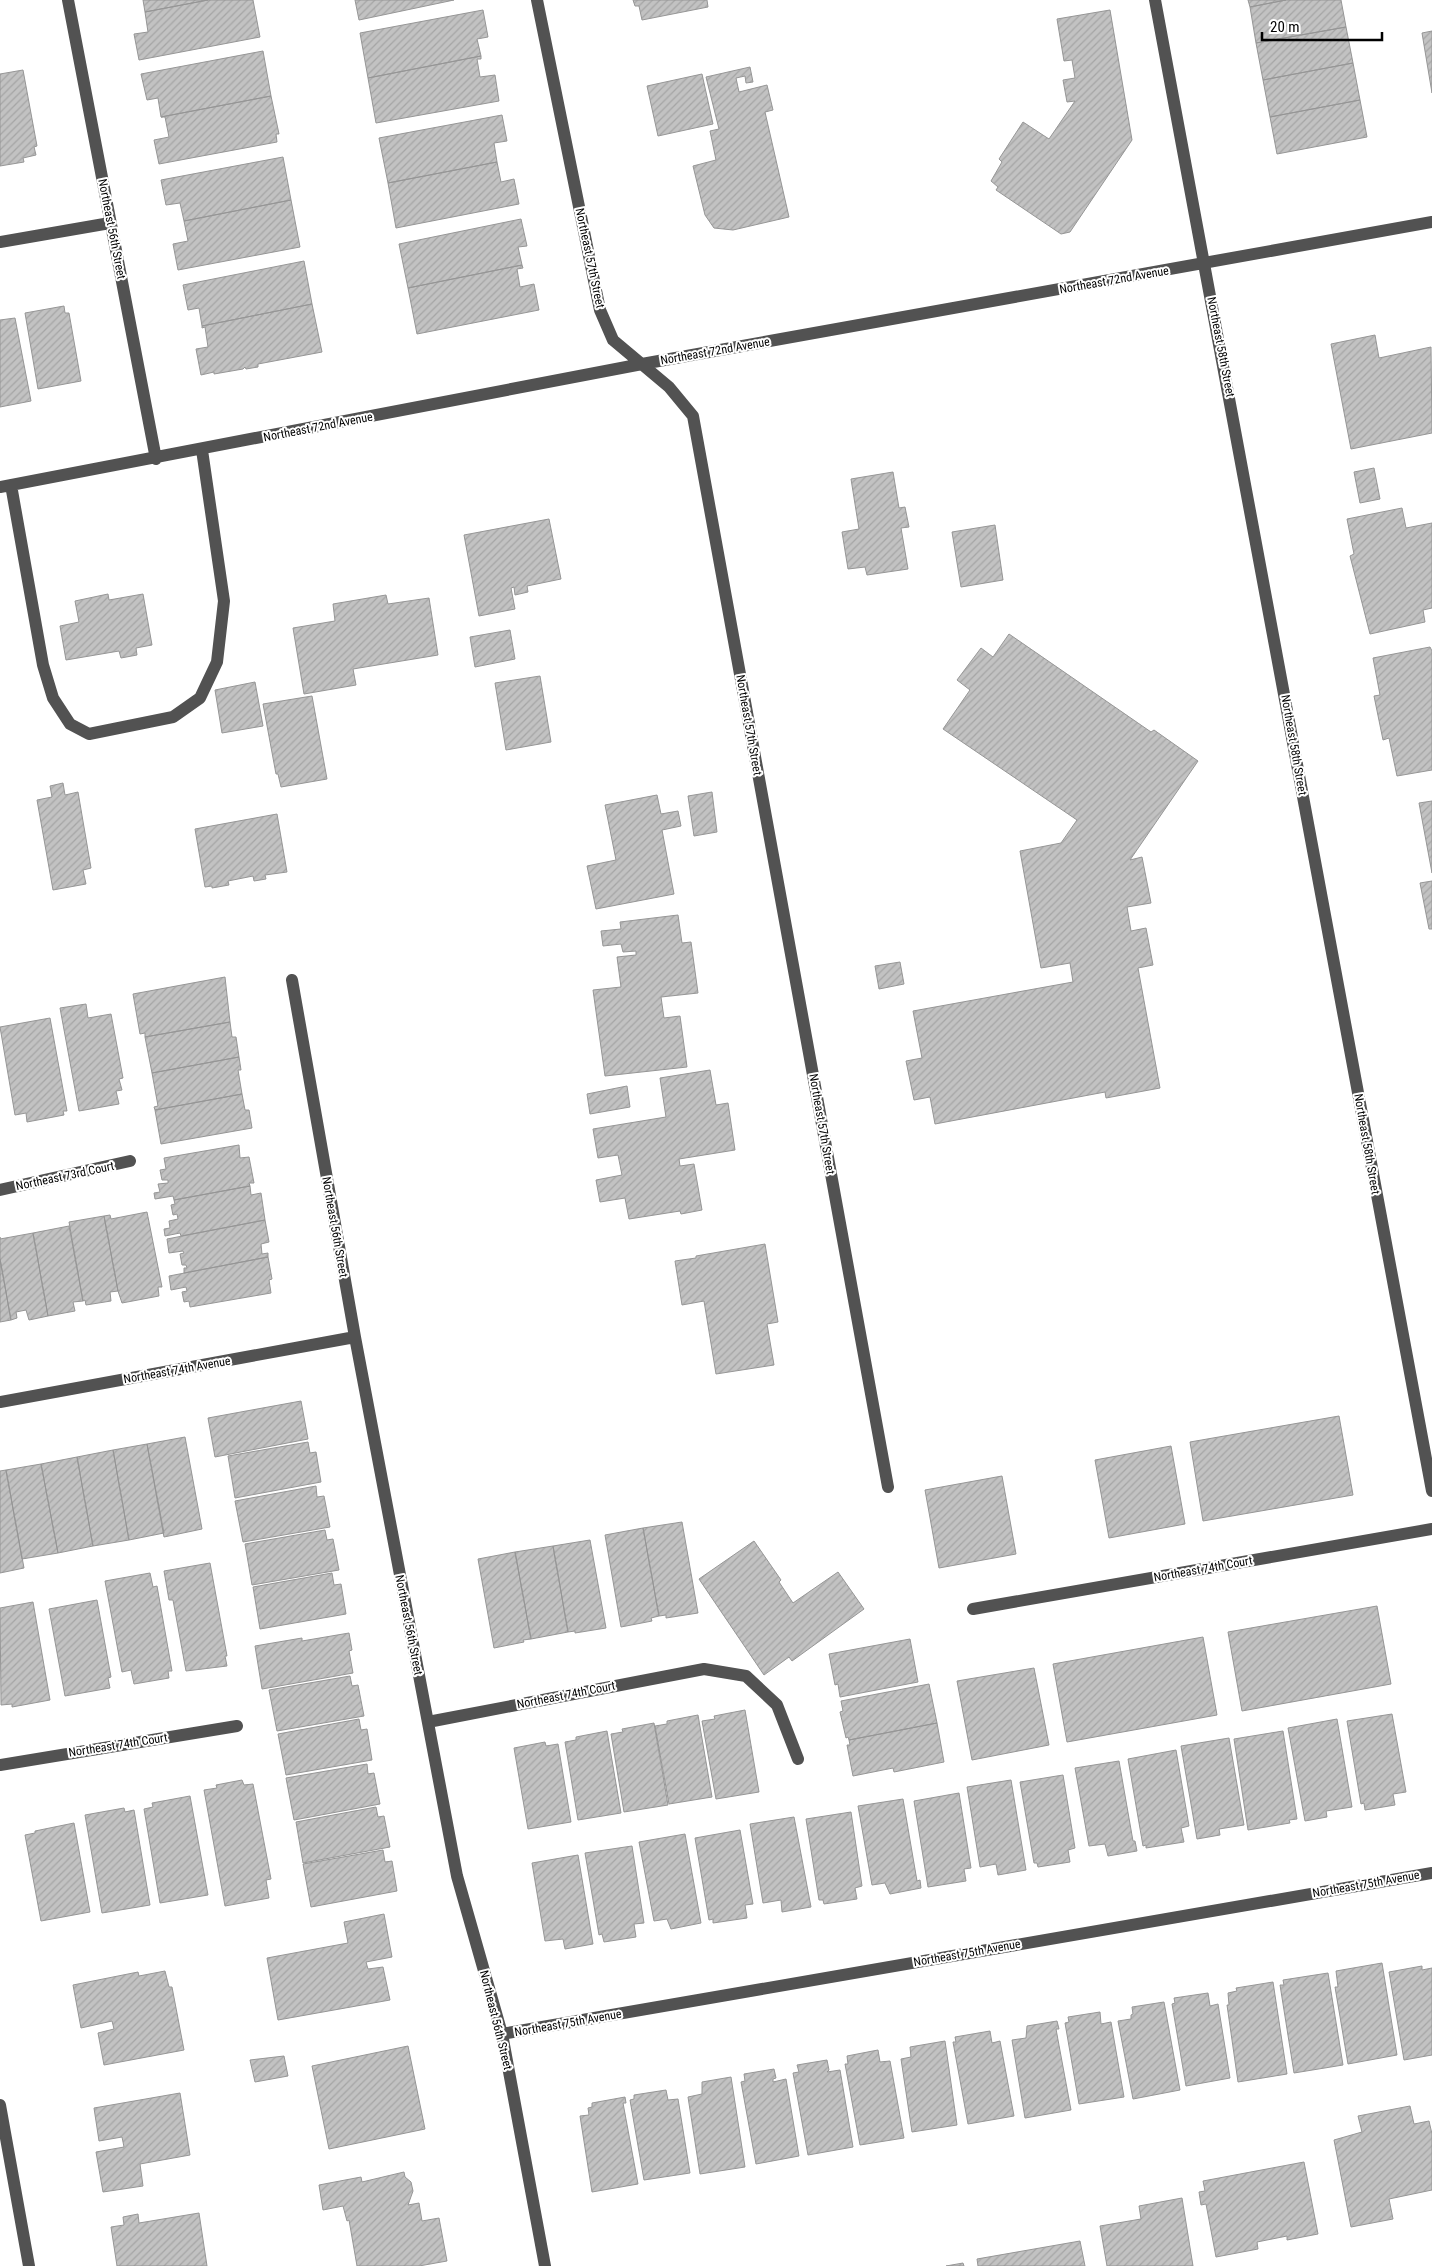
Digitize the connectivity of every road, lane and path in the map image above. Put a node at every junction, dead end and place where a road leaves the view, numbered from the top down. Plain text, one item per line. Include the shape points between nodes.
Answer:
1 (68, 0) edge
2 (537, 0) edge
3 (1155, 0) edge
4 (1432, 222) edge
5 (110, 223) junction
6 (0, 242) edge
7 (1205, 263) junction
8 (642, 364) junction
9 (202, 450) junction
10 (156, 459) junction
11 (5, 486) edge
12 (292, 980) dead end
13 (130, 1161) dead end
14 (0, 1190) edge
15 (355, 1337) junction
16 (0, 1402) edge
17 (1427, 1432) edge
18 (888, 1487) dead end
19 (1432, 1491) edge
20 (1432, 1529) edge
21 (973, 1609) dead end
22 (428, 1722) junction
23 (237, 1726) dead end
24 (798, 1759) dead end
25 (0, 1765) edge
26 (1432, 1873) edge
27 (502, 2034) junction
28 (0, 2105) edge
29 (29, 2266) edge
30 (545, 2266) edge

1 - 5 street, Northeast 56th Street
2 - 8 street, Northeast 57th Street via 600,310 614,340
3 - 7 street, Northeast 58th Street
4 - 7 street, Northeast 72nd Avenue
5 - 6 street
5 - 10 street, Northeast 56th Street
7 - 8 street, Northeast 72nd Avenue
7 - 17 street, Northeast 58th Street
8 - 9 street, Northeast 72nd Avenue
8 - 18 street, Northeast 57th Street via 669,387 693,416
9 - 10 street, Northeast 72nd Avenue
9 - 11 street via 224,601 217,662 200,698 173,717 89,734 70,724 53,698 43,666
10 - 11 street, Northeast 72nd Avenue
12 - 15 street, Northeast 56th Street
13 - 14 street, Northeast 73rd Court
15 - 16 street, Northeast 74th Avenue
15 - 22 street, Northeast 56th Street
17 - 19 street, Northeast 58th Street
20 - 21 street, Northeast 74th Court
22 - 24 street, Northeast 74th Court via 704,1668 746,1676 777,1705
22 - 27 street, Northeast 56th Street via 457,1876
23 - 25 street, Northeast 74th Court
26 - 27 street, Northeast 75th Avenue
27 - 30 street, Northeast 56th Street
28 - 29 street

